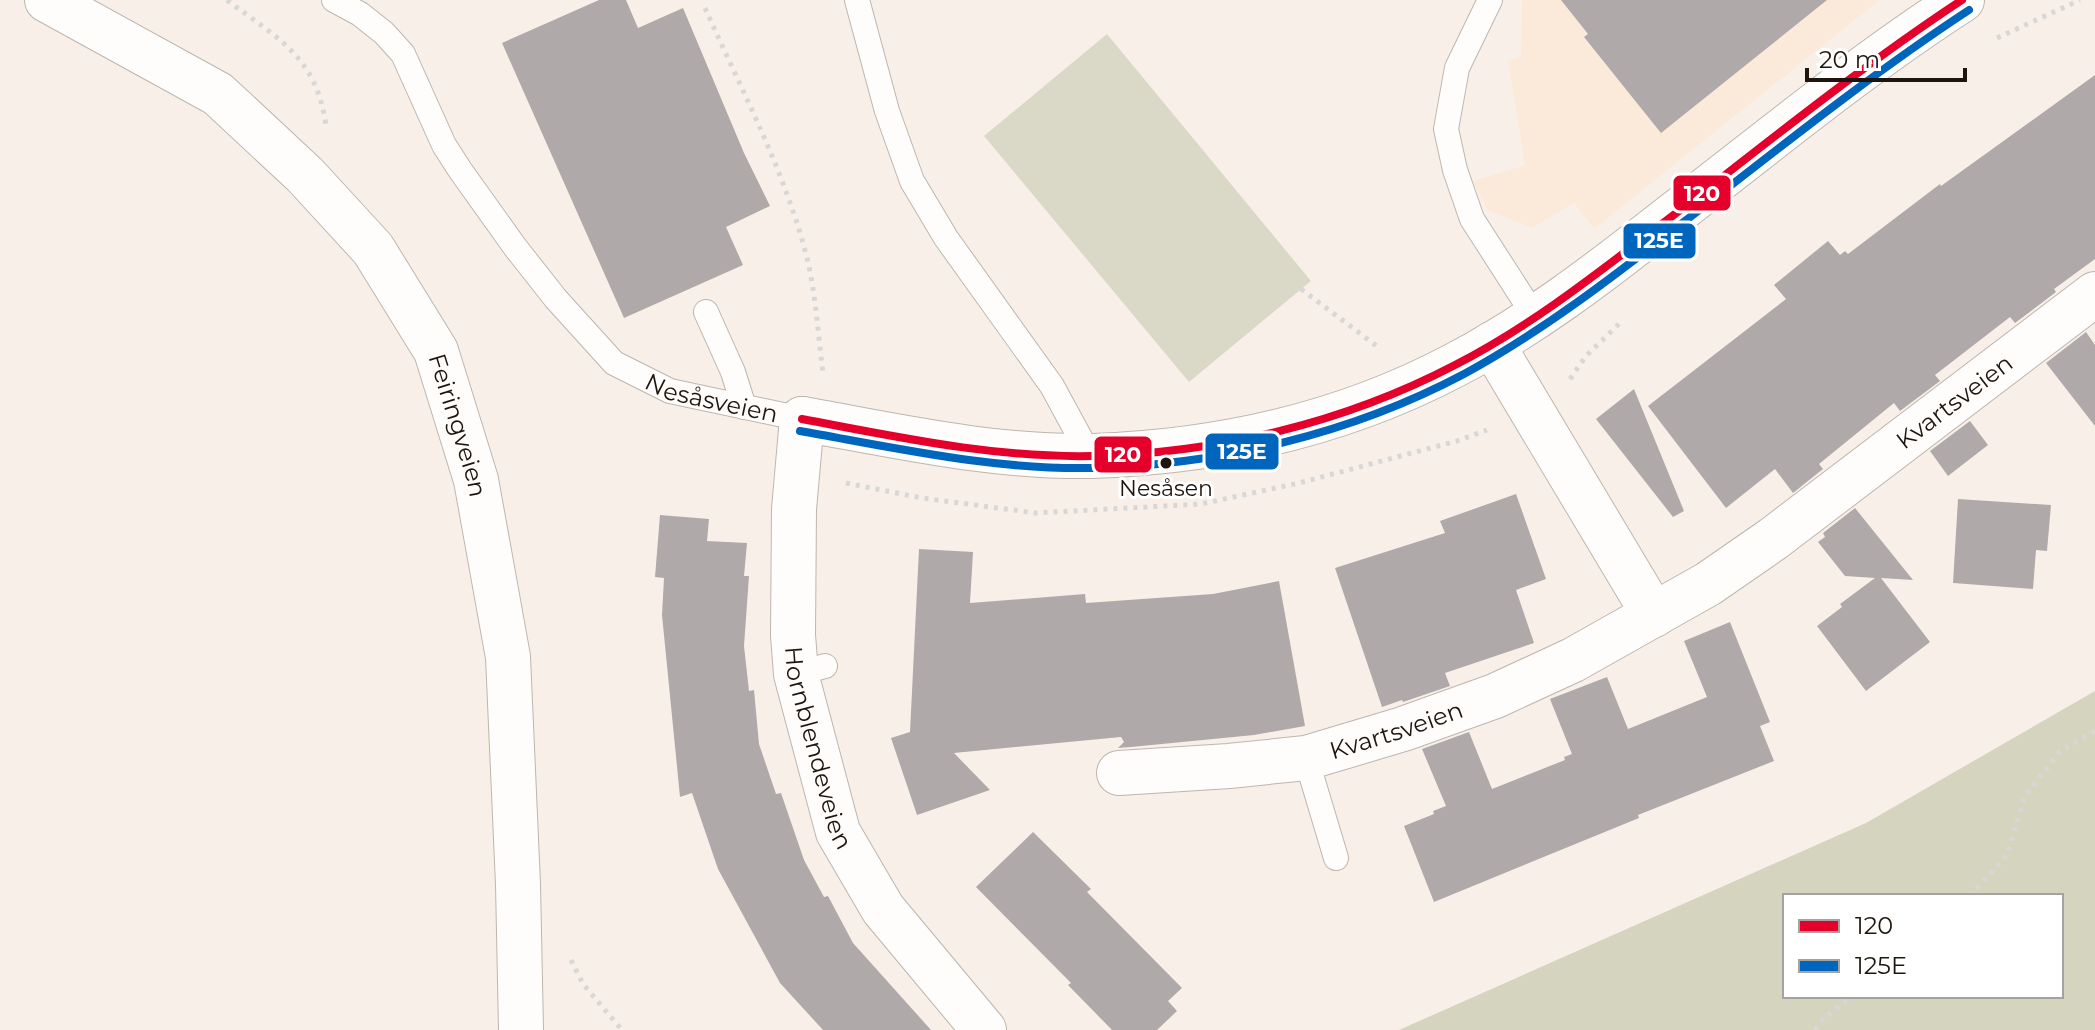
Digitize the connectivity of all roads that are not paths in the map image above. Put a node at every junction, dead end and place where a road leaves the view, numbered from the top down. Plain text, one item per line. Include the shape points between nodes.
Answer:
1 (47, 0) edge
2 (334, 0) edge
3 (857, 0) edge
4 (1490, 0) edge
5 (1962, 0) edge
6 (2095, 294) edge
7 (706, 312) dead end
8 (1535, 317) junction
9 (1492, 344) junction
10 (744, 407) junction
11 (815, 422) junction
12 (1090, 456) junction
13 (1654, 615) junction
14 (1306, 758) junction
15 (1119, 773) dead end
16 (1336, 858) dead end
17 (521, 1030) edge
18 (984, 1030) edge

1 - 17 street, Feiringveien via 218,94 305,175 373,249 436,351 476,480 508,657
2 - 10 lane, Nesåsveien via 360,14 403,54 460,170 556,299 614,363 670,391
3 - 12 lane via 912,181 946,238 1052,386
4 - 8 lane via 1457,68 1446,129 1472,219
5 - 8 street, Nesåsveien
6 - 13 street, Kvartsveien via 1773,539
7 - 10 lane
8 - 9 street, Nesåsveien
9 - 12 street, Nesåsveien via 1423,381 1331,417 1238,441
9 - 13 street
10 - 11 lane, Nesåsveien
11 - 12 street, Nesåsveien via 995,451
11 - 18 street, Hornblendeveien via 794,509 793,635 810,670 838,832 883,909
13 - 14 street, Kvartsveien via 1495,696
14 - 15 street, Kvartsveien
14 - 16 lane

